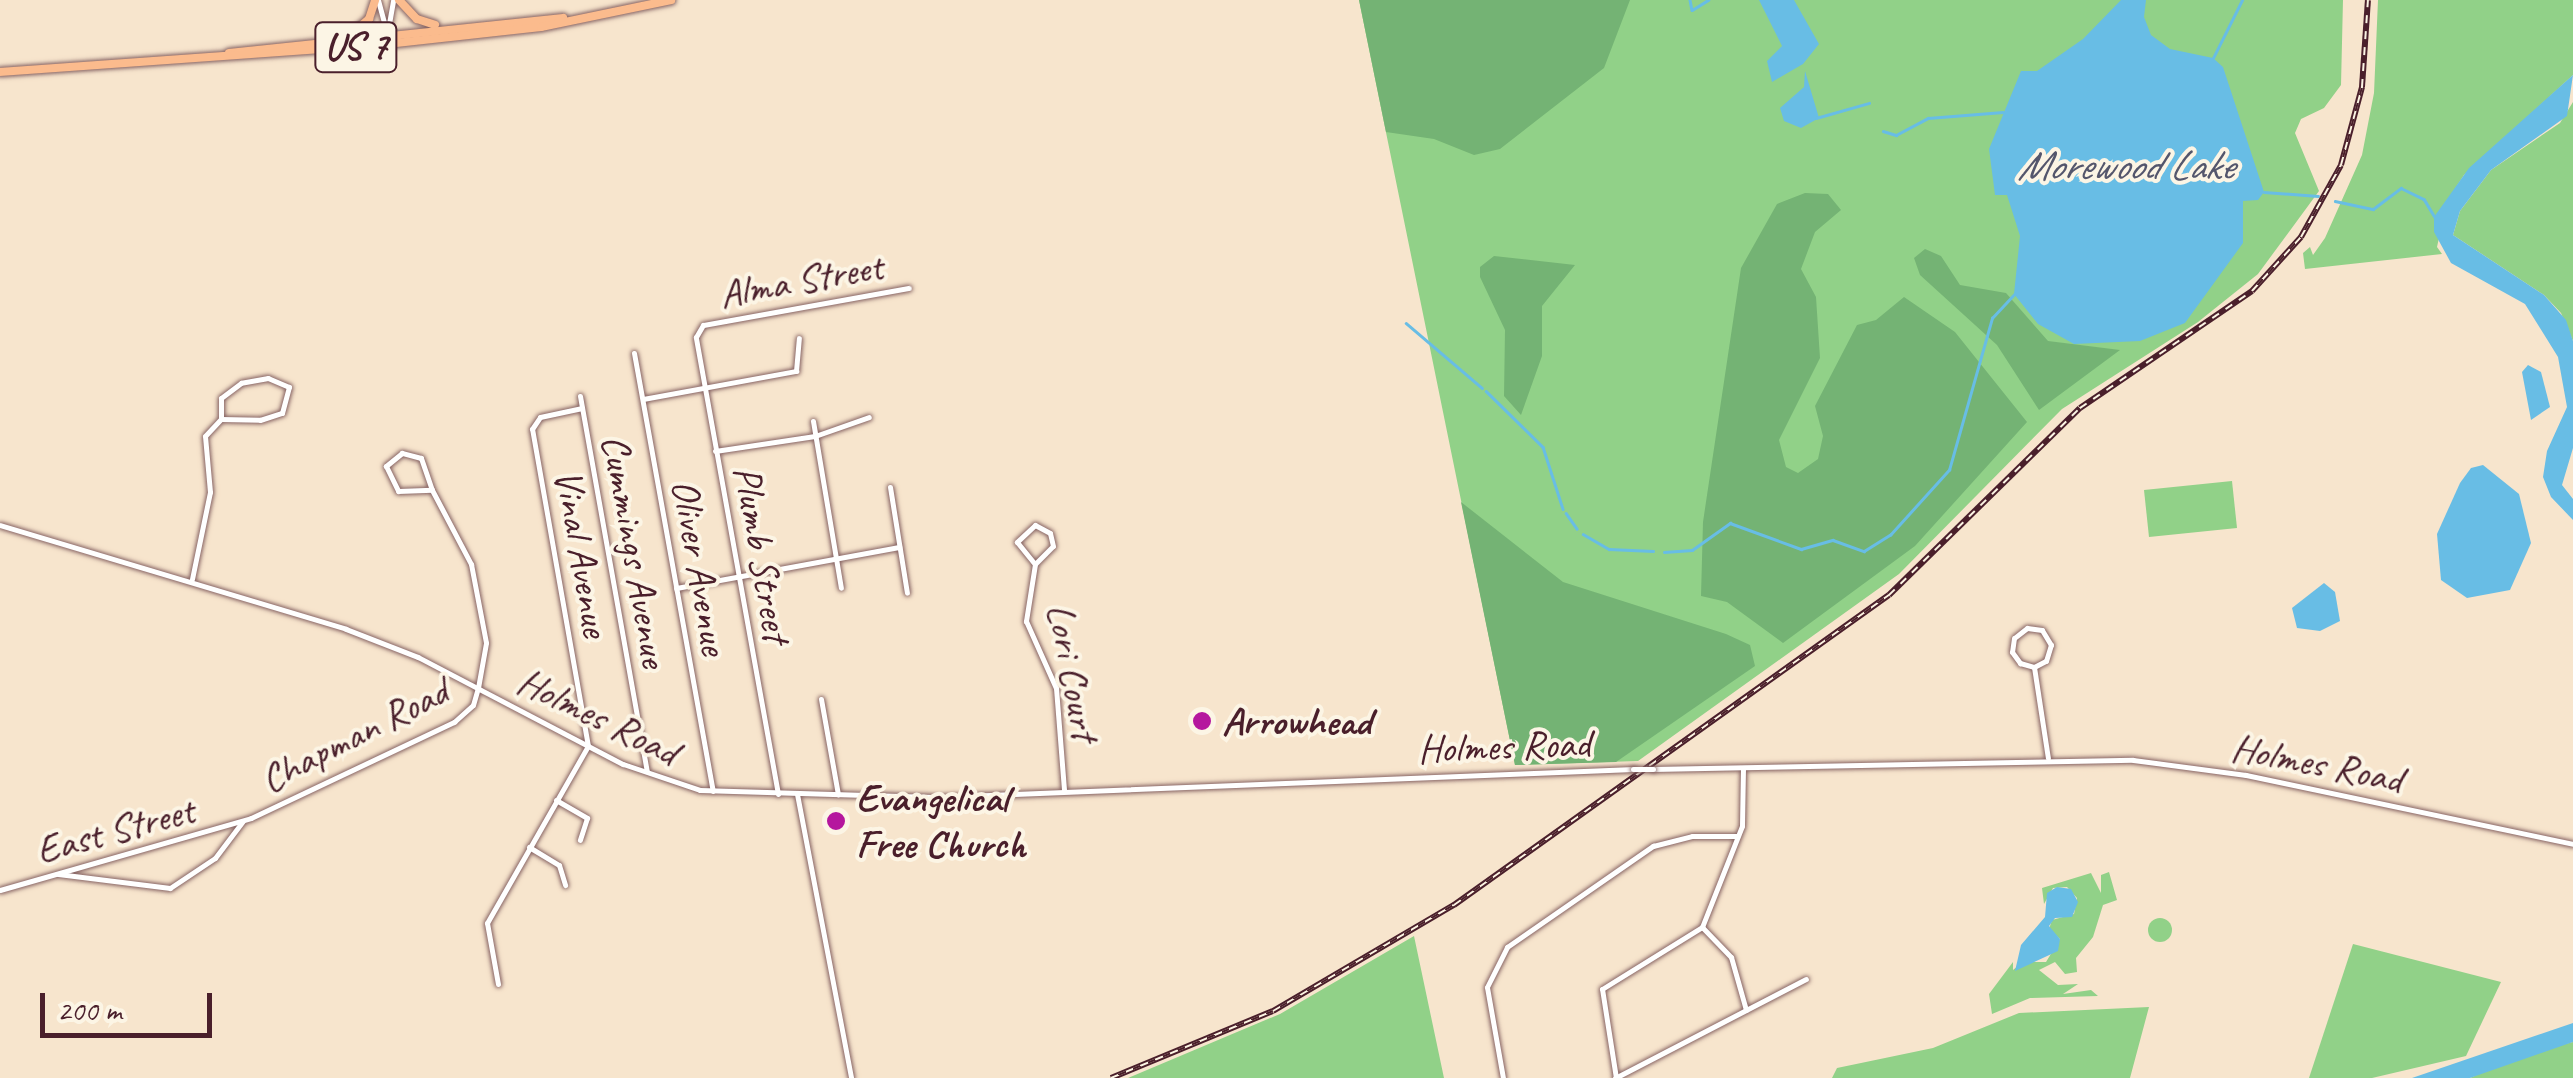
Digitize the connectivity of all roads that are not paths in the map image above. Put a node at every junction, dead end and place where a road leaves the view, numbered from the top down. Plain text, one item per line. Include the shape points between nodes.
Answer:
1 (377, 0) edge
2 (396, 0) edge
3 (672, 0) edge
4 (604, 15) junction
5 (450, 27) junction
6 (347, 37) junction
7 (387, 38) junction
8 (180, 60) junction
9 (0, 72) edge
10 (909, 288) dead end
11 (703, 326) joint
12 (798, 338) dead end
13 (634, 353) dead end
14 (704, 389) junction
15 (580, 396) dead end
16 (642, 399) junction
17 (582, 408) junction
18 (869, 417) dead end
19 (220, 419) junction
20 (813, 421) dead end
21 (815, 436) junction
22 (715, 451) junction
23 (890, 487) dead end
24 (432, 490) junction
25 (0, 525) edge
26 (899, 547) junction
27 (836, 557) junction
28 (1035, 564) junction
29 (738, 576) junction
30 (192, 579) junction
31 (676, 588) junction
32 (841, 588) dead end
33 (908, 593) dead end
34 (2034, 667) junction
35 (478, 688) junction
36 (821, 699) dead end
37 (588, 746) junction
38 (2048, 758) junction
39 (1743, 768) junction
40 (647, 774) junction
41 (1064, 790) junction
42 (713, 791) junction
43 (778, 794) junction
44 (797, 794) junction
45 (838, 796) junction
46 (556, 800) junction
47 (243, 822) junction
48 (1737, 836) junction
49 (580, 840) dead end
50 (2573, 844) edge
51 (529, 847) junction
52 (58, 874) junction
53 (565, 885) dead end
54 (0, 890) edge
55 (1702, 928) junction
56 (1806, 980) dead end
57 (498, 984) dead end
58 (1746, 1010) junction
59 (850, 1078) edge
60 (1502, 1078) edge
61 (1616, 1078) edge

1 - 6 highway via 366,24
1 - 7 street
2 - 5 highway via 417,19
2 - 7 street
3 - 4 highway, US 7
4 - 5 highway, US 7
4 - 7 highway, US 7
5 - 7 highway, US 7
6 - 7 highway, US 7
6 - 8 highway, US 7
7 - 8 highway, US 7
8 - 9 highway, US 7
10 - 11 street, Alma Street
11 - 14 street, Plumb Street via 696,337
12 - 14 street via 799,370
13 - 16 street, Oliver Avenue
14 - 16 street
14 - 22 street, Plumb Street
15 - 17 street, Cummings Avenue
16 - 31 street, Oliver Avenue
17 - 37 street, Vinal Avenue via 540,417 532,430
17 - 40 street, Cummings Avenue
18 - 21 street
19 - 19 street via 276,416 288,406 289,387 268,378 241,383 221,398
19 - 30 street via 204,447 210,492
20 - 21 street
21 - 22 street
21 - 27 street
22 - 29 street, Plumb Street
23 - 26 street
24 - 24 street via 421,458 402,453 386,466 398,491
24 - 35 street via 480,594 486,666
25 - 30 street, Holmes Road
26 - 27 street
26 - 33 street
27 - 29 street
27 - 32 street
28 - 28 street, Lori Court via 1053,546 1050,532 1035,525 1017,542
28 - 41 street, Lori Court via 1026,621 1056,688
29 - 31 street
29 - 43 street, Plumb Street
30 - 35 street, Holmes Road via 346,629
31 - 42 street, Oliver Avenue
34 - 34 street via 2012,652 2014,638 2027,628 2042,630 2050,642 2048,658
34 - 38 street
35 - 37 street, Holmes Road
35 - 47 street, Chapman Road via 469,712 454,722
36 - 45 street
37 - 40 street, Holmes Road
37 - 46 street
38 - 39 street, Holmes Road
38 - 50 street, Holmes Road via 2133,760 2246,775
39 - 41 street, Holmes Road, bridge
39 - 48 street via 1745,809
40 - 42 street, Holmes Road
41 - 45 street, Holmes Road
42 - 43 street, Holmes Road
43 - 44 street, Holmes Road
44 - 45 street, Holmes Road
44 - 59 street
46 - 49 street via 588,818
46 - 51 street
47 - 52 street, East Street
47 - 52 street via 207,866 170,888
48 - 55 street
48 - 60 street via 1658,844 1507,947 1487,984
51 - 53 street via 559,865
51 - 57 street via 487,923
52 - 54 street, East Street
55 - 58 street via 1730,954
55 - 61 street via 1600,991
56 - 58 street
58 - 61 street

